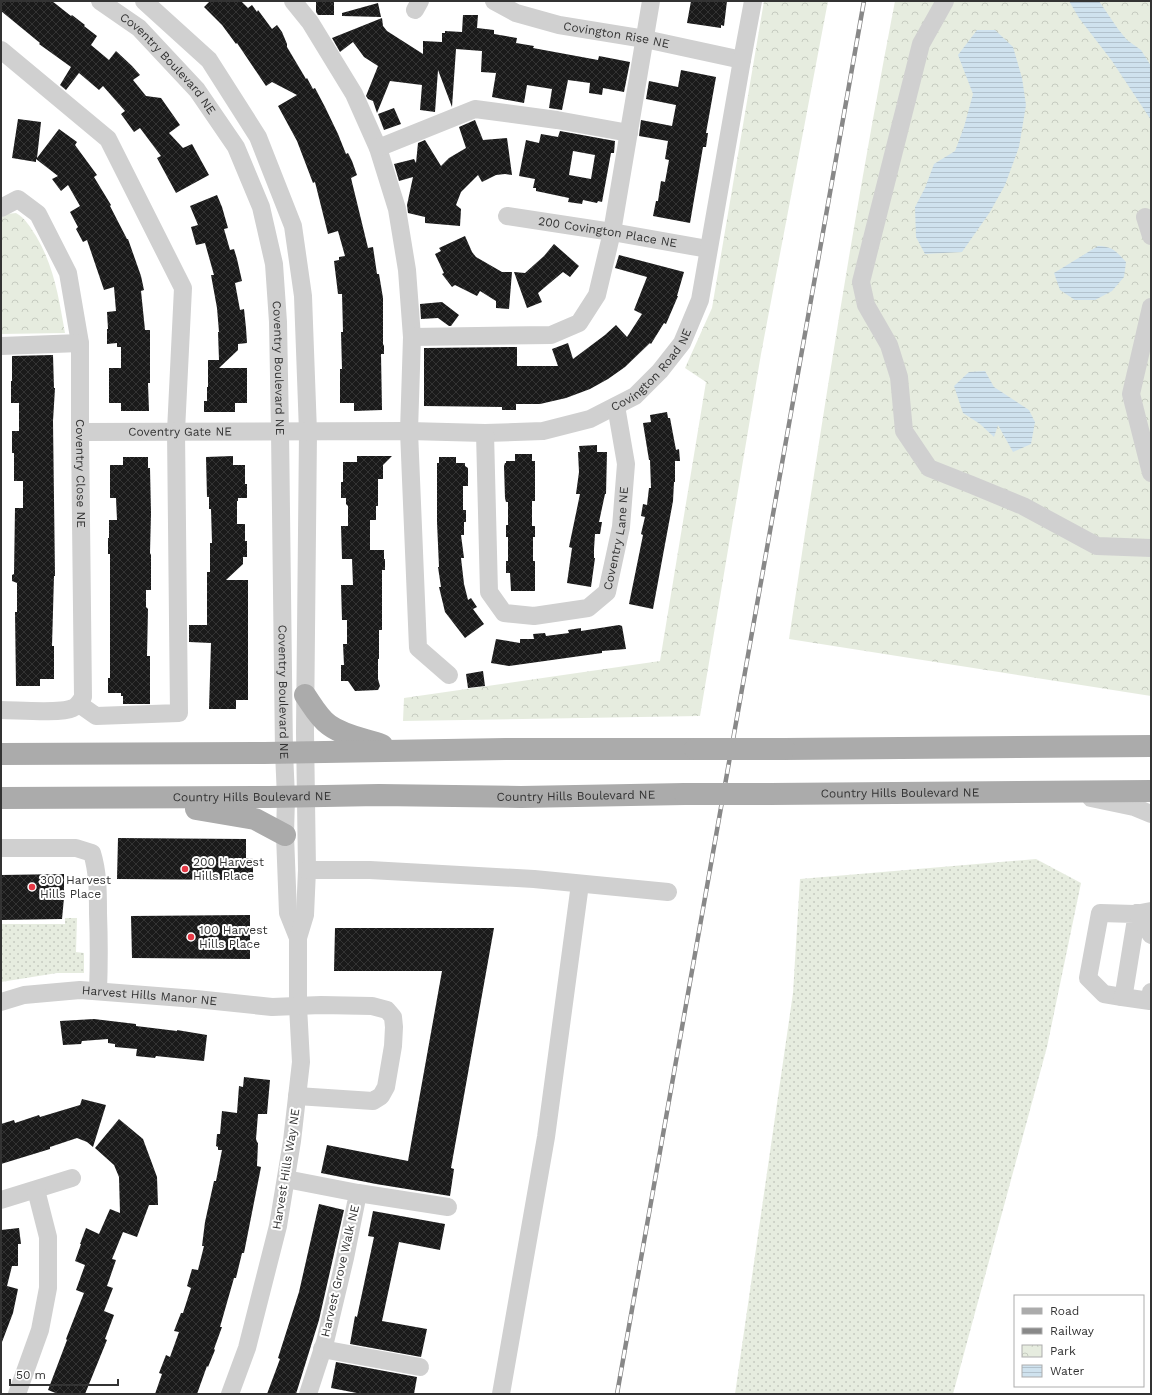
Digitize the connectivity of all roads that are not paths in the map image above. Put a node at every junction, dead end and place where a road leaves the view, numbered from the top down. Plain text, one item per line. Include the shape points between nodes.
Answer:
1 (144, 1) edge
2 (494, 1) edge
3 (651, 1) edge
4 (754, 1) edge
5 (945, 1) edge
6 (104, 2) edge
7 (295, 2) edge
8 (645, 39) junction
9 (4, 58) edge
10 (742, 60) junction
11 (629, 133) junction
12 (378, 148) junction
13 (1, 208) edge
14 (507, 216) dead end
15 (1145, 217) dead end
16 (612, 232) junction
17 (1151, 236) edge
18 (708, 249) junction
19 (1151, 307) edge
20 (412, 337) junction
21 (80, 342) junction
22 (1, 346) edge
23 (616, 406) junction
24 (176, 431) junction
25 (280, 431) junction
26 (409, 431) junction
27 (80, 432) junction
28 (308, 432) junction
29 (485, 433) junction
30 (1151, 473) edge
31 (1151, 548) edge
32 (449, 675) dead end
33 (305, 695) junction
34 (79, 704) junction
35 (1, 710) edge
36 (1151, 746) edge
37 (402, 751) junction
38 (284, 752) junction
39 (305, 752) junction
40 (1, 754) edge
41 (1054, 791) junction
42 (1151, 791) edge
43 (297, 796) junction
44 (1, 798) edge
45 (122, 798) junction
46 (1151, 814) edge
47 (286, 835) junction
48 (1, 848) edge
49 (308, 870) junction
50 (580, 884) junction
51 (668, 892) dead end
52 (1144, 912) edge
53 (1151, 935) edge
54 (298, 938) junction
55 (98, 991) junction
56 (1151, 992) edge
57 (1122, 997) junction
58 (1, 1002) edge
59 (298, 1006) junction
60 (297, 1096) junction
61 (72, 1178) dead end
62 (286, 1179) junction
63 (36, 1190) junction
64 (358, 1193) junction
65 (1, 1200) edge
66 (448, 1207) dead end
67 (322, 1350) junction
68 (420, 1367) dead end
69 (17, 1394) edge
70 (230, 1394) edge
71 (308, 1394) edge
72 (501, 1394) edge

1 - 28 street, Coventry Boulevard NE via 209,60 258,137 293,226 303,296
2 - 8 street, Covington Rise NE via 516,13 559,25
3 - 8 street
4 - 10 street, Covington Road NE
5 - 31 street via 921,44 861,282 866,305 890,345 899,377 904,431 929,468 1023,506 1097,546
6 - 25 street, Coventry Boulevard NE via 139,28 197,90 236,148 261,207 274,264
7 - 12 street via 354,94
8 - 10 street, Covington Rise NE
8 - 11 street
9 - 24 street via 108,139 183,288
10 - 18 street, Covington Road NE
11 - 12 street via 475,109
11 - 16 street
12 - 20 street via 397,209 407,270
13 - 21 street, Coventry Close NE via 18,198 38,214 68,273
14 - 16 street, 200 Covington Place NE
15 - 17 street
16 - 18 street, 200 Covington Place NE
16 - 20 street via 597,295 579,323 551,335
18 - 23 street, Covington Road NE via 700,300 682,343 660,371 635,396
19 - 30 street via 1131,394
20 - 26 street
21 - 22 street
21 - 27 street, Coventry Close NE
23 - 29 street, Covington Road NE via 590,419 543,431
23 - 29 street, Coventry Lane NE via 626,464 621,527 607,592 588,608 534,616 504,613 489,592
24 - 25 street, Coventry Gate NE
24 - 27 street, Coventry Gate NE
24 - 34 street via 179,713 96,716
25 - 28 street, Covington Road NE
25 - 38 street, Coventry Boulevard NE
26 - 28 street, Covington Road NE
26 - 29 street, Covington Road NE
26 - 32 street via 418,648
27 - 34 street, Coventry Close NE via 83,697
28 - 33 street, Coventry Boulevard NE
33 - 37 main road via 328,725 346,734
33 - 39 street, Coventry Boulevard NE
34 - 35 street via 62,711
36 - 37 main road, bridge
37 - 39 main road
38 - 39 main road
38 - 40 main road
38 - 43 street, Coventry Boulevard NE
39 - 43 street, Coventry Boulevard NE
41 - 42 main road, Country Hills Boulevard NE
41 - 43 main road, Country Hills Boulevard NE, bridge
41 - 46 street via 1134,807
43 - 45 main road, Country Hills Boulevard NE
43 - 47 street, Harvest Hills Way NE
43 - 49 street, Harvest Hills Way NE
44 - 45 main road, Country Hills Boulevard NE
45 - 47 main road via 255,819
47 - 54 street, Harvest Hills Way NE via 288,913
48 - 55 street via 76,848 92,853 98,890
49 - 50 street via 385,871
49 - 54 street, Harvest Hills Way NE via 305,915
50 - 51 street
50 - 72 street via 546,1137
52 - 53 street
52 - 57 street
52 - 57 street via 1100,913 1088,978 1104,994
54 - 59 street, Harvest Hills Way NE
55 - 58 street, Harvest Hills Manor NE via 80,990 31,995
55 - 59 street, Harvest Hills Manor NE via 272,1007
56 - 57 street via 1150,1001
59 - 60 street, Harvest Hills Way NE via 301,1062
59 - 60 street, Harvest Hills Manor NE via 372,1006 388,1010 393,1017 394,1027 388,1078 381,1096 374,1100
60 - 62 street, Harvest Hills Way NE
61 - 63 street
62 - 64 street, Harvest Grove Walk NE
62 - 70 street, Harvest Hills Way NE via 278,1226 249,1340
63 - 65 street
63 - 69 street via 48,1237 48,1288 40,1330
64 - 66 street, Harvest Grove Walk NE
64 - 67 street, Harvest Grove Walk NE
67 - 68 street, Harvest Grove Walk NE
67 - 71 street, Harvest Grove Walk NE

